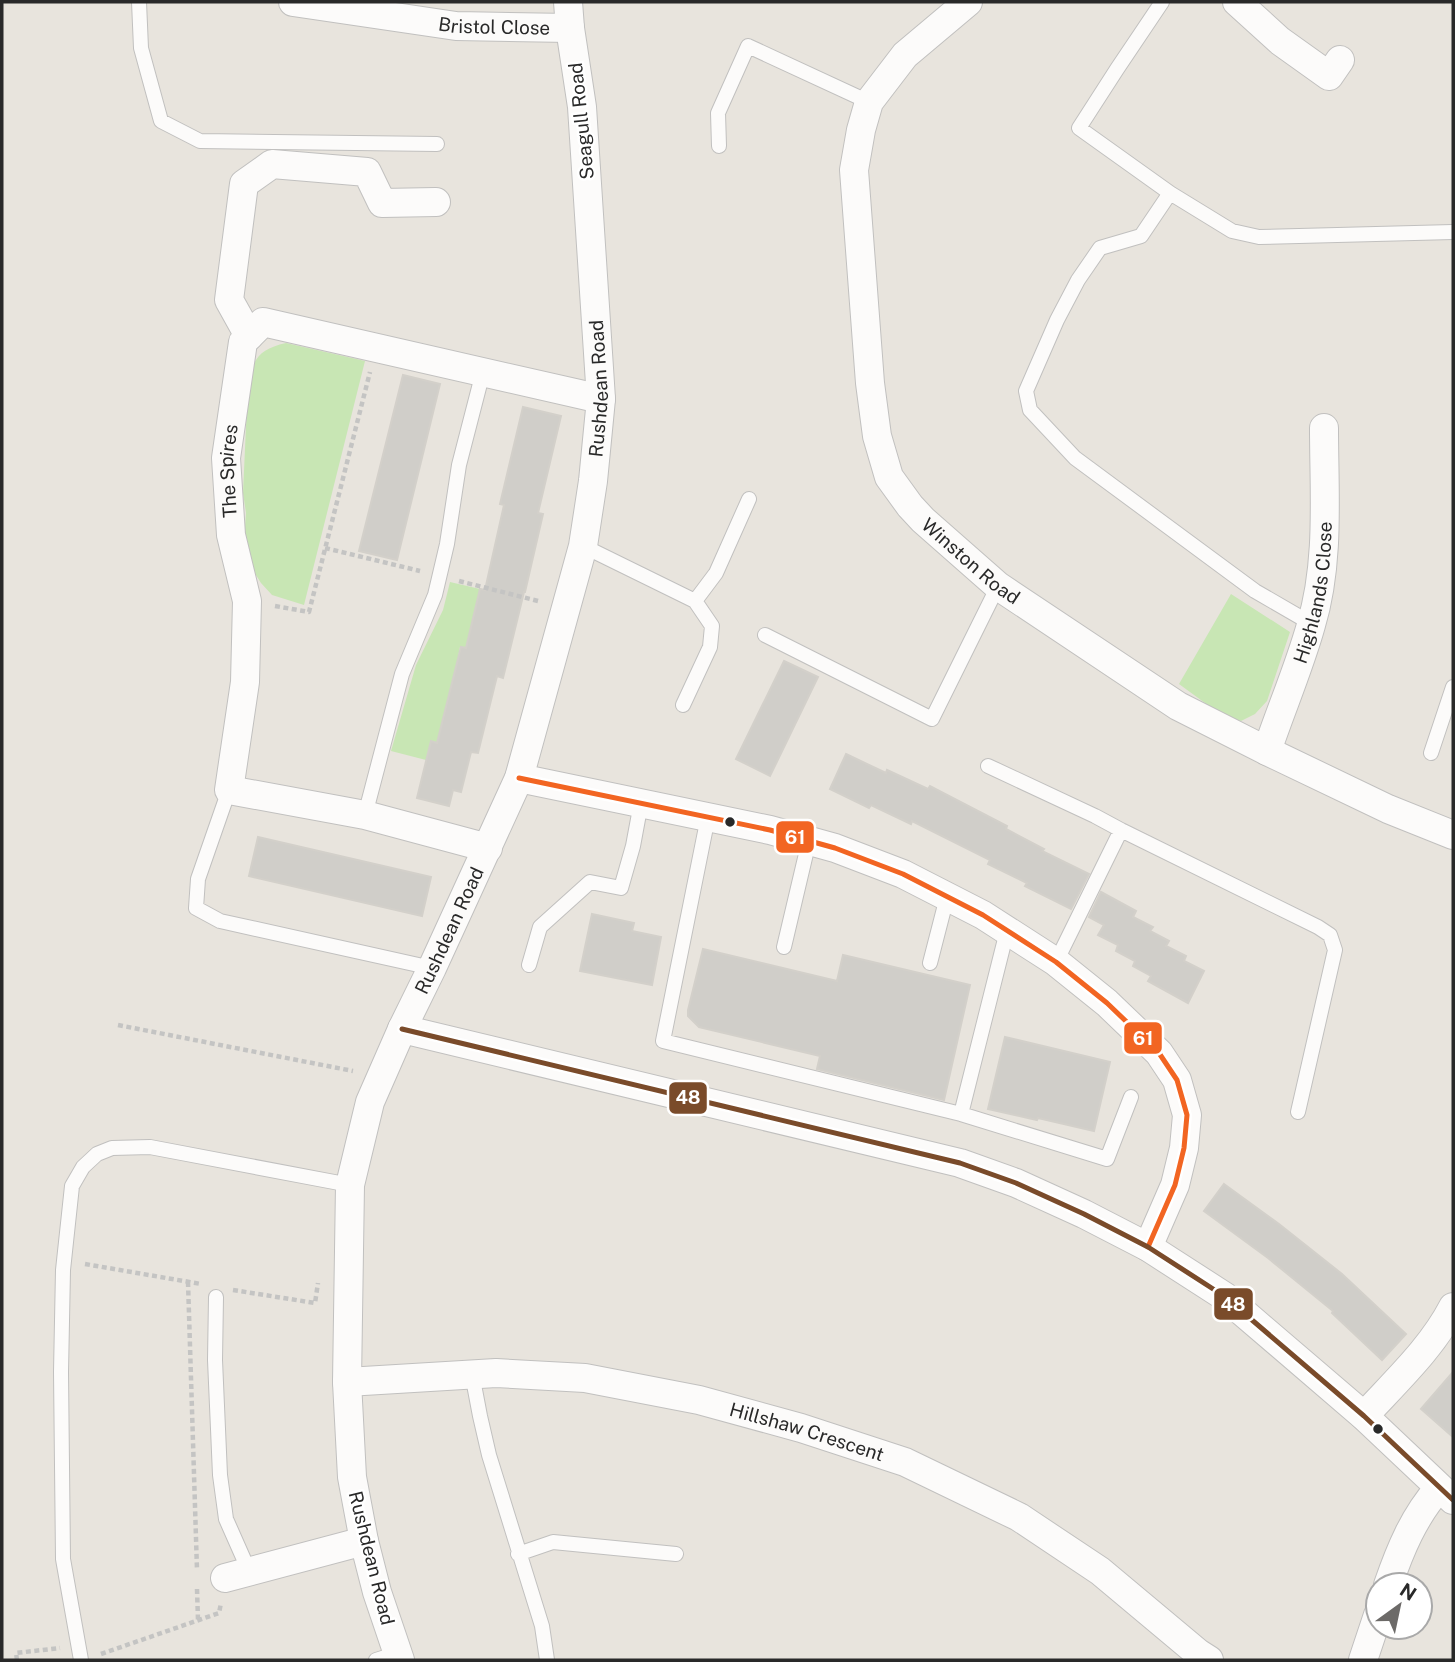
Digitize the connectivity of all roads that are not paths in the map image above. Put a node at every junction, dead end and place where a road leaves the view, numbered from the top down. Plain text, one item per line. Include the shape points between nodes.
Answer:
1 (139, 2) edge
2 (293, 2) edge
3 (968, 2) edge
4 (1163, 2) edge
5 (1237, 2) edge
6 (569, 15) edge
7 (1340, 60) dead end
8 (869, 102) junction
9 (437, 144) dead end
10 (719, 146) dead end
11 (1170, 193) junction
12 (589, 198) joint
13 (436, 202) dead end
14 (1453, 232) edge
15 (248, 337) junction
16 (483, 372) junction
17 (601, 399) junction
18 (1324, 428) dead end
19 (749, 499) dead end
20 (583, 546) junction
21 (998, 586) junction
22 (695, 601) junction
23 (1312, 624) junction
24 (765, 635) dead end
25 (1453, 687) edge
26 (682, 705) dead end
27 (1266, 751) junction
28 (1431, 753) dead end
29 (988, 765) dead end
30 (519, 778) junction
31 (229, 790) junction
32 (641, 803) junction
33 (365, 815) junction
34 (708, 817) junction
35 (1121, 831) junction
36 (1453, 835) edge
37 (809, 841) junction
38 (488, 848) junction
39 (947, 897) junction
40 (1007, 931) junction
41 (784, 947) dead end
42 (1056, 962) junction
43 (930, 963) dead end
44 (528, 965) dead end
45 (432, 968) junction
46 (402, 1029) junction
47 (1130, 1097) dead end
48 (1298, 1112) dead end
49 (961, 1114) junction
50 (349, 1185) junction
51 (1148, 1247) junction
52 (216, 1297) dead end
53 (1453, 1307) edge
54 (472, 1374) junction
55 (348, 1382) junction
56 (1364, 1416) junction
57 (1446, 1494) edge
58 (364, 1541) junction
59 (518, 1553) junction
60 (677, 1554) dead end
61 (1393, 1571) edge
62 (237, 1574) joint
63 (1369, 1641) edge
64 (85, 1654) edge
65 (391, 1658) edge
66 (547, 1660) edge
67 (1209, 1660) edge
68 (1363, 1660) edge

1 - 9 lane via 141,48 161,121 200,141
2 - 6 street, Bristol Close via 456,26
3 - 8 street, Winston Road via 905,55
4 - 11 lane via 1079,128
5 - 7 street via 1329,76
6 - 12 street, Seagull Road
8 - 10 lane via 748,46 718,113
8 - 21 street, Winston Road via 854,170 877,436 889,477 909,506
11 - 14 lane via 1232,231 1259,237
11 - 23 lane via 1141,236 1101,248 1078,280 1026,391 1030,410 1075,457 1255,591
12 - 17 street, Rushdean Road
13 - 15 street via 382,203 367,172 272,164 244,184 229,300
15 - 16 street via 263,323
15 - 31 street, The Spires via 243,342 226,458 231,535 247,601 245,682
16 - 17 street
16 - 33 lane via 459,466 435,595 402,674
17 - 20 street, Rushdean Road
18 - 23 street, Highlands Close via 1324,544
19 - 22 lane via 716,573
20 - 22 lane
20 - 30 street, Rushdean Road
21 - 24 lane via 932,719
21 - 27 street, Winston Road via 1178,706
22 - 26 lane via 712,626 710,647
23 - 27 street, Highlands Close
25 - 28 lane
27 - 36 street, Winston Road
29 - 35 lane
30 - 32 street
30 - 38 street, Rushdean Road
31 - 33 street
31 - 45 lane via 198,879 196,908 220,921
32 - 34 street
32 - 44 lane via 621,888 590,883 540,927
33 - 38 street
34 - 37 street
34 - 49 lane via 663,1041
35 - 42 lane
35 - 48 lane via 1330,935 1335,950
37 - 39 street via 903,874
37 - 41 lane
38 - 45 street, Rushdean Road
39 - 40 street
39 - 43 lane
40 - 42 street
40 - 49 lane
42 - 51 street via 1159,1053 1177,1080 1187,1115 1184,1149 1175,1185
45 - 46 street, Rushdean Road
46 - 50 street, Rushdean Road via 370,1102
46 - 51 street via 960,1163 1016,1183
47 - 49 lane via 1107,1158
50 - 55 street, Rushdean Road
50 - 64 lane via 150,1147 113,1148 97,1154 72,1186 64,1261 61,1372 63,1559
51 - 56 street via 1224,1296
52 - 62 lane via 220,1475
53 - 56 street via 1425,1349
54 - 55 street, Hillshaw Crescent
54 - 59 lane via 489,1455
54 - 67 street, Hillshaw Crescent via 585,1378 699,1400 905,1462 1019,1517 1100,1571
55 - 58 street, Rushdean Road via 352,1477
56 - 57 street
57 - 61 street via 1427,1502
58 - 62 street
58 - 65 street, Rushdean Road
59 - 60 lane via 554,1542
59 - 66 lane
63 - 68 street

